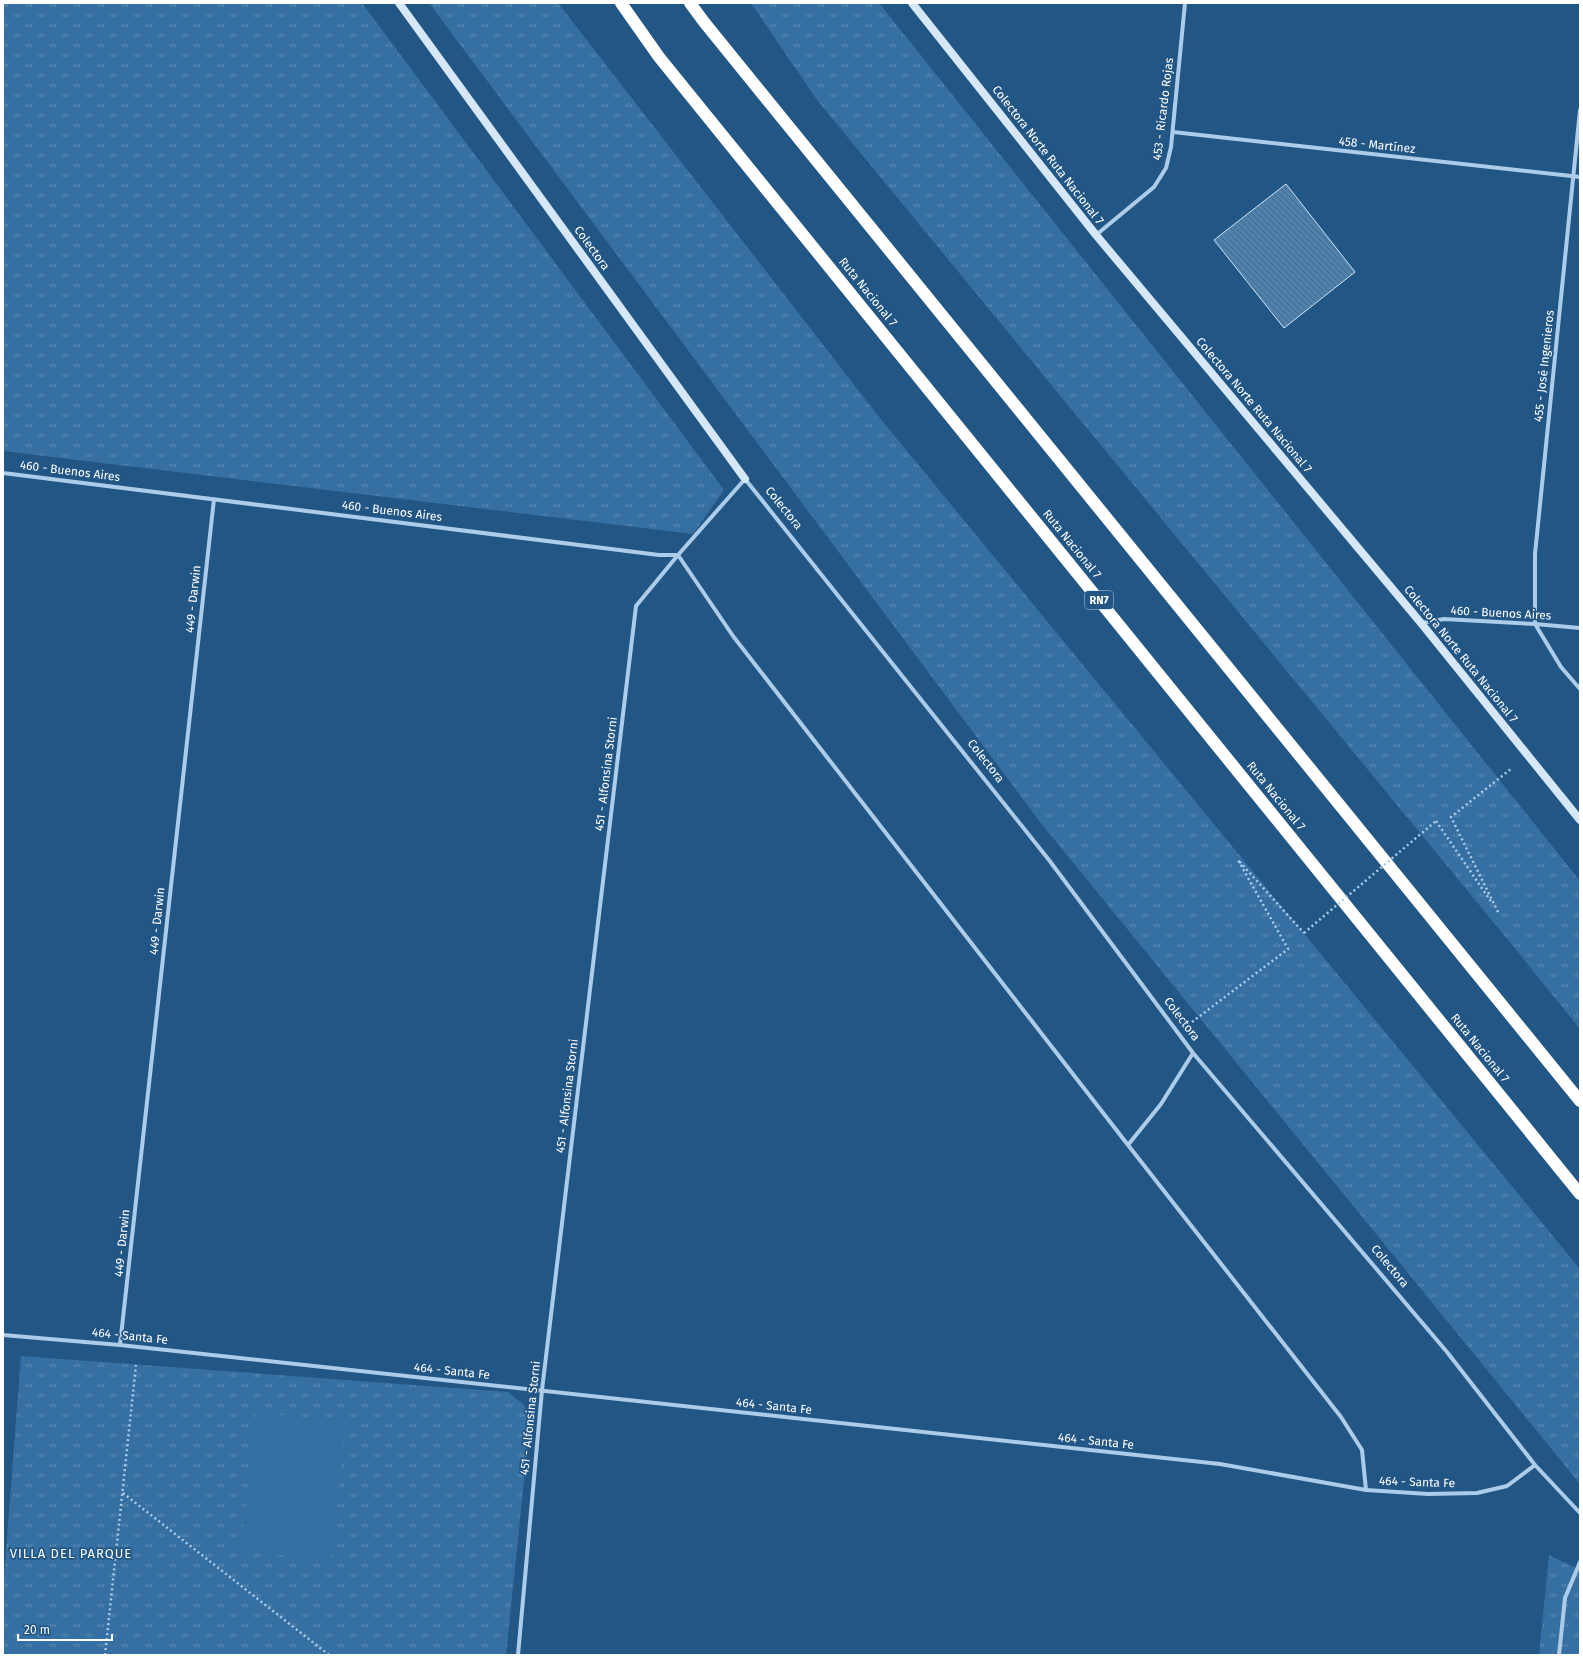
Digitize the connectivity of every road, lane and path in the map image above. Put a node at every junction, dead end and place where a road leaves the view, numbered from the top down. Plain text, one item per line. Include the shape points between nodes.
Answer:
1 (399, 3) edge
2 (621, 3) edge
3 (690, 3) edge
4 (912, 3) edge
5 (1185, 3) edge
6 (1580, 110) edge
7 (1173, 132) junction
8 (1573, 176) junction
9 (1580, 177) edge
10 (1096, 235) junction
11 (3, 473) edge
12 (745, 479) junction
13 (214, 499) junction
14 (678, 555) junction
15 (1421, 623) junction
16 (1535, 624) junction
17 (1580, 628) edge
18 (1580, 689) edge
19 (1528, 755) junction
20 (1580, 820) edge
21 (1193, 1053) junction
22 (1580, 1102) edge
23 (1128, 1146) junction
24 (1580, 1194) edge
25 (3, 1335) edge
26 (120, 1345) junction
27 (138, 1347) junction
28 (542, 1390) junction
29 (1535, 1465) junction
30 (1366, 1490) junction
31 (122, 1493) junction
32 (1580, 1513) edge
33 (1580, 1562) edge
34 (106, 1655) edge
35 (329, 1655) edge
36 (518, 1655) edge
37 (1559, 1655) edge

1 - 12 street, Colectora
2 - 24 highway, Ruta Nacional 7 / RN7 via 659,57
3 - 22 highway
4 - 10 street, Colectora Norte Ruta Nacional 7
5 - 7 street, 453 - Ricardo Rojas
6 - 8 street, 455 - José Ingenieros
7 - 8 street, 458 - Martínez
7 - 10 street, 453 - Ricardo Rojas via 1166,168 1154,187
8 - 9 street, 458 - Martínez
8 - 16 street, 455 - José Ingenieros via 1535,554
10 - 15 street, Colectora Norte Ruta Nacional 7
11 - 13 street, 460 - Buenos Aires
12 - 14 street
12 - 21 street, Colectora via 1049,860
13 - 14 street, 460 - Buenos Aires via 659,555
13 - 26 street, 449 - Darwin
14 - 23 street via 733,636
14 - 28 street, 451 - Alfonsina Storni via 636,606
15 - 16 street, 460 - Buenos Aires via 1444,619
15 - 19 street, Colectora Norte Ruta Nacional 7
16 - 17 street, 460 - Buenos Aires
16 - 18 street via 1561,667
19 - 20 street, Colectora Norte Ruta Nacional 7
19 - 21 path, bridge via 1451,818 1498,912 1436,821 1304,933 1238,860 1288,949 1192,1022
21 - 23 street via 1161,1104
21 - 29 street, Colectora via 1447,1352
23 - 30 street via 1341,1417 1362,1450
25 - 26 street, 464 - Santa Fe
26 - 27 street, 464 - Santa Fe
27 - 28 street, 464 - Santa Fe
27 - 31 path
28 - 30 street, 464 - Santa Fe via 1220,1464
28 - 36 street, 451 - Alfonsina Storni
29 - 30 street, 464 - Santa Fe via 1507,1486 1477,1493 1428,1494
29 - 32 street, Colectora
31 - 34 path
31 - 35 path
33 - 37 street via 1565,1598

